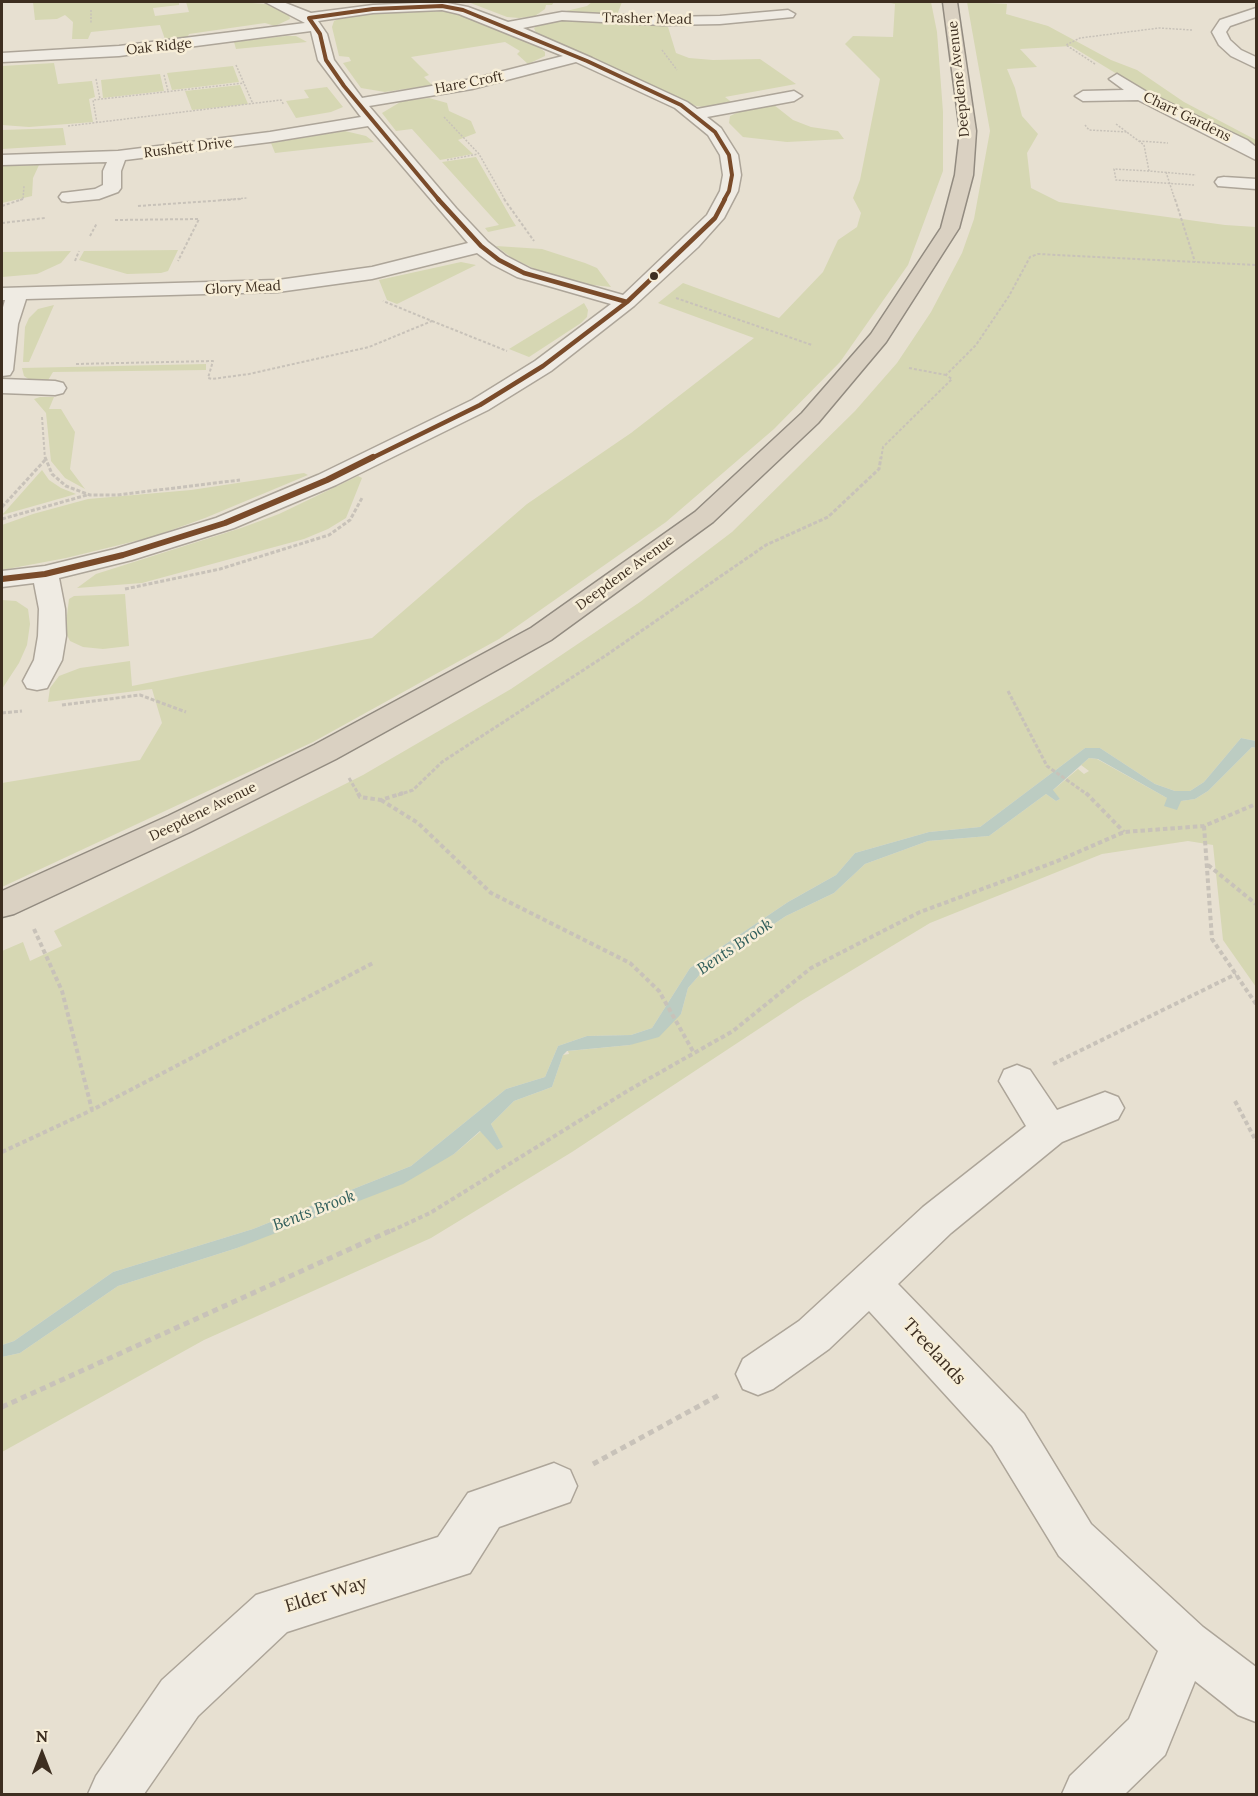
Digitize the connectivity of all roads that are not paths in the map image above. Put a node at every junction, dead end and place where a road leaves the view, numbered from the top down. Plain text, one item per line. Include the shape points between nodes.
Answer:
1 (272, 2) edge
2 (569, 2) edge
3 (950, 2) edge
4 (444, 4) edge
5 (1257, 12) edge
6 (788, 14) dead end
7 (547, 18) junction
8 (312, 22) junction
9 (507, 27) junction
10 (101, 40) dead end
11 (68, 55) junction
12 (578, 57) junction
13 (2, 58) edge
14 (1257, 63) edge
15 (1117, 79) road end
16 (1142, 95) junction
17 (794, 96) dead end
18 (1083, 96) dead end
19 (359, 103) junction
20 (694, 114) junction
21 (373, 120) junction
22 (1257, 155) edge
23 (118, 156) junction
24 (2, 160) edge
25 (1219, 181) road end
26 (1257, 184) edge
27 (68, 197) dead end
28 (481, 246) junction
29 (9, 294) edge
30 (636, 295) junction
31 (2, 370) edge
32 (12, 386) edge
33 (55, 388) dead end
34 (45, 574) junction
35 (2, 579) edge
36 (37, 681) dead end
37 (2, 905) edge
38 (1017, 1082) road end
39 (1105, 1108) dead end
40 (1049, 1130) junction
41 (870, 1283) junction
42 (758, 1374) road end
43 (554, 1486) road end
44 (1186, 1644) junction
45 (1257, 1697) edge
46 (114, 1794) edge
47 (1088, 1794) edge

1 - 8 street
2 - 7 street
3 - 37 highway, Deepdene Avenue via 968,131 964,175 950,228 879,338 810,418 704,517 541,634 325,752
4 - 8 street, Oak Ridge via 373,9
4 - 9 street, Oak Ridge
5 - 14 street via 1225,23 1219,32 1236,53
6 - 7 street, Trasher Mead via 686,21
7 - 9 street, Trasher Mead
8 - 11 street, Oak Ridge via 229,38
8 - 19 street via 326,60
9 - 12 street, Oak Ridge
10 - 11 street via 71,46
11 - 13 street, Oak Ridge
12 - 19 street, Hare Croft via 472,84
12 - 20 street, Oak Ridge
15 - 16 street, Chart Gardens
16 - 18 street
16 - 22 street, Chart Gardens
17 - 20 street
19 - 21 street
20 - 30 street, Oak Ridge via 714,132 729,155 729,191 715,218
21 - 23 street, Rushett Drive
21 - 28 street
23 - 24 street, Rushett Drive
23 - 27 street via 112,171 112,188 99,194
25 - 26 street
28 - 29 street, Glory Mead via 372,273 278,286
28 - 30 street via 524,273 585,292
29 - 31 street
30 - 34 street, Oak Ridge via 543,366 480,405 397,447 235,519 123,555
32 - 33 street
34 - 35 street, Oak Ridge
34 - 36 street via 52,609 52,636 48,660
38 - 40 street
39 - 40 street
40 - 41 street via 937,1220
41 - 42 street via 814,1335
41 - 44 street, Treelands via 1008,1430 1075,1540
43 - 46 street, Elder Way via 484,1509 453,1556 273,1612 180,1698
44 - 45 street, Treelands
44 - 47 street via 1147,1737

